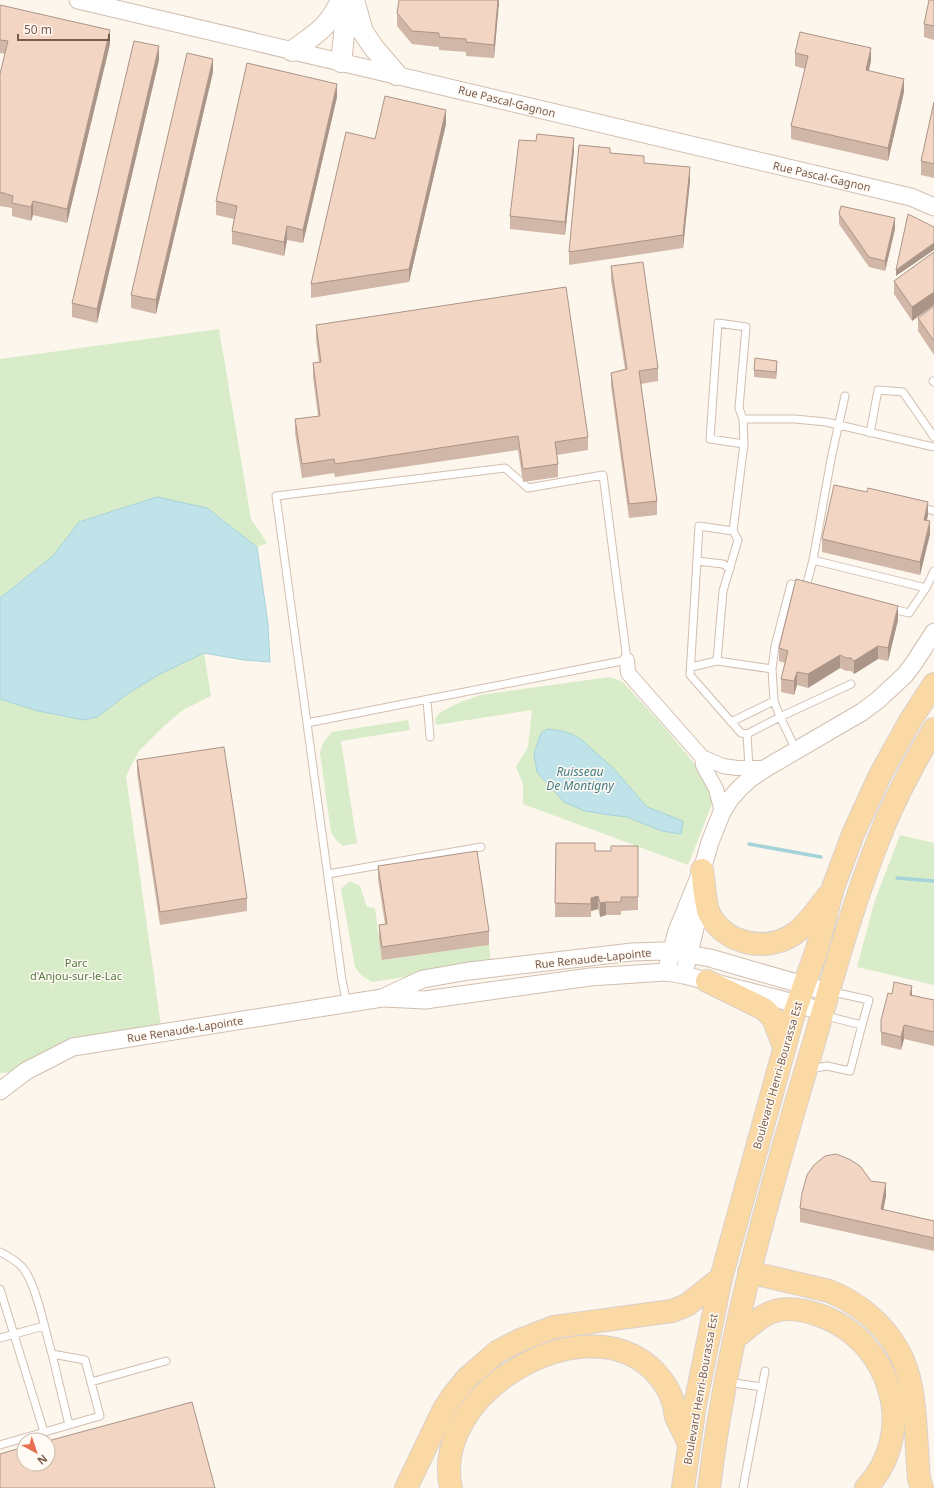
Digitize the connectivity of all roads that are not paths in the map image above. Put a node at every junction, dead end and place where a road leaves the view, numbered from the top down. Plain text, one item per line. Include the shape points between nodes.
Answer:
1 (78, 0) edge
2 (341, 0) edge
3 (348, 0) edge
4 (354, 0) edge
5 (292, 51) junction
6 (341, 62) junction
7 (397, 75) junction
8 (934, 207) edge
9 (846, 396) dead end
10 (743, 419) junction
11 (839, 426) junction
12 (870, 433) junction
13 (934, 437) edge
14 (744, 444) junction
15 (934, 447) edge
16 (825, 489) junction
17 (833, 490) edge
18 (911, 505) edge
19 (934, 511) edge
20 (733, 531) junction
21 (813, 560) junction
22 (697, 561) junction
23 (730, 569) junction
24 (934, 571) edge
25 (926, 588) junction
26 (880, 605) edge
27 (934, 632) edge
28 (627, 660) junction
29 (717, 661) junction
30 (691, 667) junction
31 (772, 669) junction
32 (851, 684) dead end
33 (934, 684) edge
34 (427, 700) junction
35 (774, 701) junction
36 (780, 717) junction
37 (731, 722) junction
38 (307, 723) junction
39 (934, 729) edge
40 (747, 734) junction
41 (430, 737) dead end
42 (796, 750) junction
43 (702, 757) junction
44 (757, 768) junction
45 (722, 812) junction
46 (481, 847) dead end
47 (702, 870) junction
48 (328, 874) junction
49 (833, 888) junction
50 (671, 951) junction
51 (689, 954) junction
52 (589, 967) junction
53 (666, 972) junction
54 (684, 975) junction
55 (707, 981) junction
56 (800, 995) junction
57 (382, 998) junction
58 (825, 1002) junction
59 (347, 1004) junction
60 (862, 1025) junction
61 (784, 1047) junction
62 (806, 1068) junction
63 (0, 1091) edge
64 (0, 1252) edge
65 (749, 1272) junction
66 (721, 1278) junction
67 (0, 1289) edge
68 (44, 1326) junction
69 (14, 1334) junction
70 (0, 1338) edge
71 (734, 1338) junction
72 (52, 1354) junction
73 (166, 1361) dead end
74 (765, 1371) dead end
75 (91, 1382) junction
76 (734, 1383) dead end
77 (762, 1387) junction
78 (69, 1425) junction
79 (44, 1432) joint
80 (16, 1441) edge
81 (689, 1444) junction
82 (0, 1446) edge
83 (406, 1488) edge
84 (451, 1488) edge
85 (683, 1488) edge
86 (709, 1488) edge
87 (743, 1488) edge
88 (866, 1488) edge
89 (922, 1488) edge

1 - 5 street, Rue Pascal-Gagnon
2 - 5 main road via 335,14 321,32
3 - 6 main road
4 - 7 main road via 363,32
5 - 6 street, Rue Pascal-Gagnon
6 - 7 street, Rue Pascal-Gagnon
7 - 8 street, Rue Pascal-Gagnon via 898,194
9 - 11 lane
10 - 11 lane via 826,422
10 - 14 lane
10 - 14 lane via 740,408 746,327 718,323 710,439
11 - 12 lane
11 - 16 lane
12 - 13 lane via 878,390 884,390 903,392
12 - 15 lane
14 - 20 lane
16 - 17 lane
16 - 21 lane
18 - 19 lane
20 - 22 lane via 699,526
20 - 23 lane via 738,540
21 - 25 lane
21 - 31 lane via 809,588 791,584 775,646
22 - 23 lane via 723,564
22 - 30 lane
23 - 29 lane via 723,592
24 - 25 lane
25 - 26 lane via 909,613
27 - 42 street via 914,663 892,688 862,712
28 - 34 lane
28 - 38 lane via 603,475 528,488 504,468 276,496
28 - 43 street via 628,673
29 - 30 lane
29 - 31 lane
30 - 37 lane via 690,675
31 - 35 lane
32 - 36 lane
33 - 49 main road, Boulevard Henri-Bourassa Est via 880,775 853,834
34 - 38 lane
34 - 41 lane
35 - 36 lane
35 - 37 lane
36 - 40 lane
36 - 42 lane
37 - 40 lane via 741,733
38 - 48 lane
39 - 58 main road via 880,834 856,900
40 - 44 lane
42 - 44 street
43 - 44 street via 723,766
43 - 45 street via 703,765 716,789
44 - 45 street
45 - 47 street
46 - 48 lane
47 - 49 main road via 709,912 720,929 736,940 756,944 778,943 795,934
47 - 50 street
47 - 51 street via 698,916
48 - 59 lane
49 - 56 main road, Boulevard Henri-Bourassa Est
50 - 51 street, Rue Renaude-Lapointe
50 - 52 street, Rue Renaude-Lapointe via 632,952
50 - 53 street
51 - 54 street
51 - 56 street, Rue Renaude-Lapointe via 727,963
52 - 53 street, Rue Renaude-Lapointe
52 - 57 street, Rue Renaude-Lapointe via 425,1000
52 - 57 street, Rue Renaude-Lapointe via 469,971 423,979
53 - 54 street, Rue Renaude-Lapointe
54 - 55 street, Rue Renaude-Lapointe
55 - 56 street, Rue Renaude-Lapointe
55 - 61 main road via 764,1009 773,1018
56 - 58 street, Rue Renaude-Lapointe
56 - 61 main road, Boulevard Henri-Bourassa Est
57 - 59 street, Rue Renaude-Lapointe
58 - 60 lane via 830,1017
58 - 60 lane via 842,994 869,1000
58 - 62 main road
59 - 63 street, Rue Renaude-Lapointe via 73,1048 26,1071
60 - 62 lane via 850,1071 827,1066
61 - 66 main road, Boulevard Henri-Bourassa Est
62 - 65 main road
64 - 68 lane via 11,1257 22,1268 32,1284
65 - 71 main road
65 - 89 main road via 841,1296 872,1316 886,1332 902,1357 911,1386
66 - 81 main road, Boulevard Henri-Bourassa Est
66 - 83 main road via 687,1305 672,1311 554,1327 497,1352 467,1378 451,1398
67 - 69 lane
68 - 69 lane
68 - 72 lane
69 - 70 lane
69 - 79 lane
71 - 86 main road
71 - 88 main road via 766,1315 790,1309 811,1312 832,1320 866,1346 889,1386 894,1424 886,1457
72 - 75 lane via 85,1360
72 - 78 lane
73 - 75 lane
74 - 77 lane
75 - 78 lane via 100,1416
76 - 77 lane
77 - 87 lane
78 - 79 lane
80 - 82 lane
81 - 84 main road via 676,1416 668,1389 649,1366 621,1351 599,1347 574,1348 520,1366 495,1383 475,1404 460,1426 452,1447 449,1470
81 - 85 main road, Boulevard Henri-Bourassa Est

